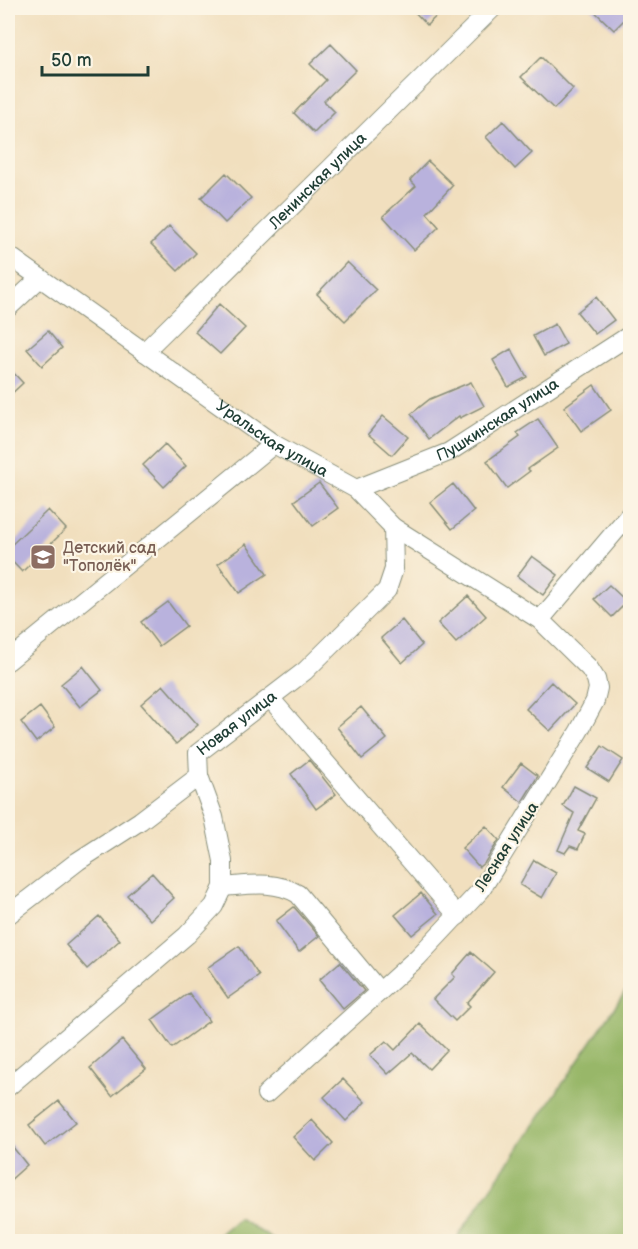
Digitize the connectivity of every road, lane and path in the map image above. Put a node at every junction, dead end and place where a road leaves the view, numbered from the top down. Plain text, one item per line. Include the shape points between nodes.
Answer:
1 (493, 8) edge
2 (8, 255) edge
3 (40, 278) junction
4 (8, 308) edge
5 (630, 335) edge
6 (144, 352) junction
7 (274, 444) junction
8 (356, 489) junction
9 (630, 514) edge
10 (393, 527) junction
11 (540, 620) junction
12 (8, 661) edge
13 (270, 698) junction
14 (199, 776) junction
15 (223, 887) junction
16 (8, 915) edge
17 (458, 916) junction
18 (379, 991) junction
19 (8, 1087) edge
20 (266, 1094) dead end

1 - 6 street, Ленинская улица
2 - 3 street, Уральская улица
3 - 4 street
3 - 6 street, Уральская улица
5 - 8 street, Пушкинская улица via 449,452
6 - 7 street, Уральская улица
7 - 8 street, Уральская улица
7 - 12 street
8 - 10 street, Уральская улица
9 - 11 street
10 - 11 street, Уральская улица
10 - 13 street, Новая улица via 394,569 387,590 305,671
11 - 17 street, Лесная улица via 589,668 598,688 595,701 496,868
13 - 14 street, Новая улица via 198,753
13 - 17 street
14 - 15 street, Новая улица via 214,817 223,861
14 - 16 street
15 - 18 street via 284,886 298,894
15 - 19 street via 214,906 187,935
17 - 18 street, Лесная улица
18 - 20 street, Лесная улица

